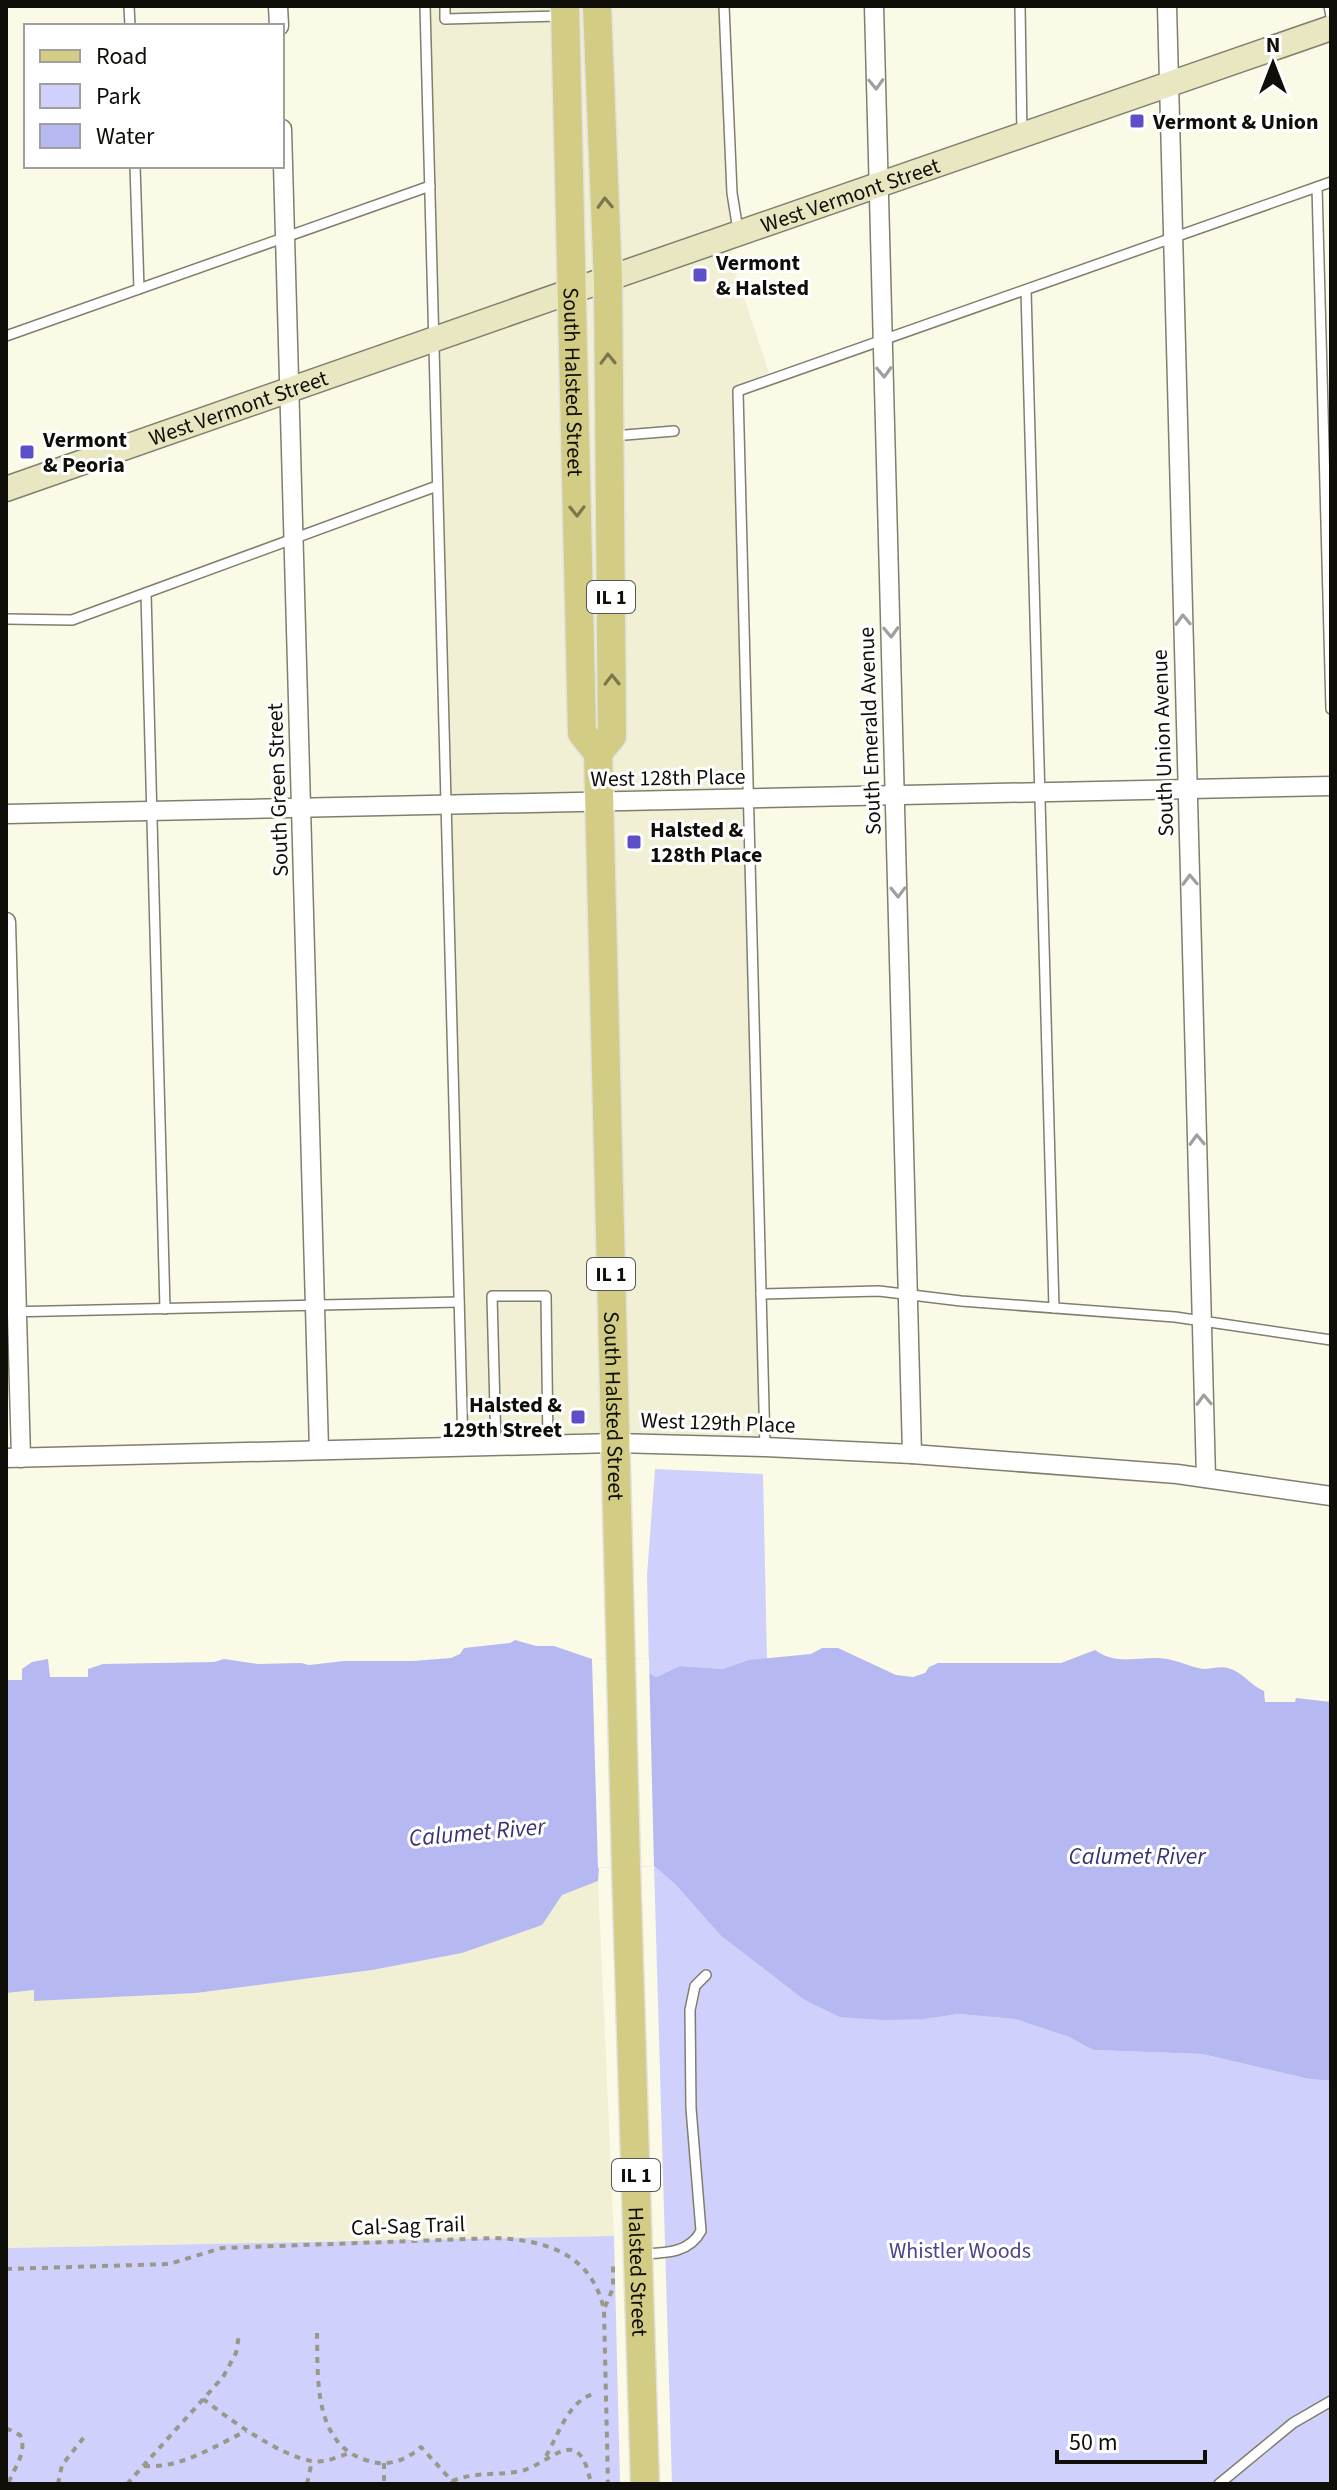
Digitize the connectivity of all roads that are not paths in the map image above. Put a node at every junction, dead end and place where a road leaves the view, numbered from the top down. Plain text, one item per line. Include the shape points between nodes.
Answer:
1 (425, 6) edge
2 (445, 6) edge
3 (500, 6) edge
4 (597, 6) edge
5 (724, 6) edge
6 (874, 6) edge
7 (1020, 6) edge
8 (1167, 6) edge
9 (1329, 6) edge
10 (565, 11) edge
11 (1331, 16) edge
12 (501, 18) junction
13 (1331, 28) edge
14 (1168, 85) junction
15 (1022, 136) junction
16 (135, 168) edge
17 (283, 168) edge
18 (1331, 182) edge
19 (430, 186) junction
20 (879, 186) junction
21 (1317, 187) junction
22 (739, 234) junction
23 (285, 238) junction
24 (1171, 239) junction
25 (608, 281) junction
26 (139, 289) junction
27 (1026, 290) junction
28 (572, 293) junction
29 (6, 336) edge
30 (434, 338) junction
31 (883, 341) junction
32 (290, 390) junction
33 (674, 431) dead end
34 (609, 437) junction
35 (437, 486) junction
36 (6, 489) edge
37 (294, 537) junction
38 (146, 593) junction
39 (6, 619) edge
40 (1331, 709) edge
41 (598, 753) junction
42 (1331, 786) edge
43 (1187, 790) junction
44 (1039, 793) junction
45 (895, 796) junction
46 (748, 799) junction
47 (599, 803) junction
48 (446, 806) junction
49 (301, 809) junction
50 (151, 812) junction
51 (6, 814) edge
52 (6, 922) edge
53 (761, 1294) junction
54 (908, 1294) junction
55 (459, 1302) junction
56 (315, 1305) junction
57 (1054, 1308) junction
58 (165, 1309) junction
59 (12, 1312) edge
60 (1202, 1320) junction
61 (1331, 1340) edge
62 (615, 1443) junction
63 (548, 1445) junction
64 (496, 1446) junction
65 (463, 1447) junction
66 (765, 1447) junction
67 (319, 1450) junction
68 (912, 1454) junction
69 (14, 1458) edge
70 (1206, 1478) junction
71 (1331, 1496) edge
72 (626, 1867) joint
73 (706, 1975) dead end
74 (625, 2258) junction
75 (1331, 2401) edge
76 (645, 2484) edge
77 (1219, 2484) edge

1 - 19 lane
2 - 12 lane via 445,19
3 - 12 lane
25 -> 4 main road, South Halsted Street / IL 1
5 - 22 lane via 732,193
6 -> 20 street, South Emerald Avenue
7 - 15 lane
8 - 14 street, South Union Avenue
9 - 11 lane
10 - 12 lane
10 - 28 main road, South Halsted Street
13 - 14 street, West Vermont Street
14 - 15 street, West Vermont Street
14 - 24 street, South Union Avenue
15 - 20 street, West Vermont Street
16 - 26 lane
17 - 23 street, South Green Street
18 - 21 lane
19 - 23 lane
19 - 30 lane
20 - 22 street, West Vermont Street
20 - 31 street, South Emerald Avenue
21 - 24 lane
21 - 40 lane
22 - 25 street, West Vermont Street
23 - 26 lane
23 - 32 street, South Green Street
24 - 27 lane
43 -> 24 street, South Union Avenue
25 - 28 street, West Vermont Street
34 -> 25 main road, South Halsted Street / IL 1
26 - 29 lane
27 - 31 lane
27 - 44 lane
28 - 30 street, West Vermont Street
28 -> 41 main road, South Halsted Street via 582,733
30 - 32 street, West Vermont Street
30 - 35 lane
31 -> 45 street, South Emerald Avenue
31 - 46 lane via 738,391
32 - 36 street, West Vermont Street
32 - 37 street, South Green Street
33 - 34 lane
41 -> 34 main road, South Halsted Street / IL 1 via 612,736
35 - 37 lane
35 - 48 lane
37 - 38 lane
37 - 49 street, South Green Street
38 - 39 lane via 72,620
38 - 50 lane
41 - 47 main road, South Halsted Street / IL 1
42 - 43 street, West 128th Place
43 - 44 street, West 128th Place
60 -> 43 street, South Union Avenue
44 - 45 street, West 128th Place
44 - 57 lane
45 - 46 street, West 128th Place
45 -> 54 street, South Emerald Avenue
46 - 47 street, West 128th Place
46 - 53 lane
47 - 48 street, West 128th Place
47 - 62 main road, South Halsted Street / IL 1
48 - 49 street, West 128th Place
48 - 55 lane
49 - 50 street, West 128th Place
49 - 56 street, South Green Street
50 - 51 street, West 128th Place
50 - 58 lane
52 - 59 street
53 - 54 lane
53 - 66 lane
54 - 57 lane
54 - 68 street, South Emerald Avenue
55 - 56 lane
55 - 65 lane
56 - 58 lane
56 - 67 street, South Green Street
57 - 60 lane
58 - 59 lane
59 - 69 street
60 - 61 lane
70 -> 60 street, South Union Avenue
62 - 63 street, West 129th Place
62 - 66 street, West 129th Place
62 - 72 main road, South Halsted Street / IL 1
63 - 64 street, West 129th Place
63 - 64 lane via 546,1296 492,1296
64 - 65 street, West 129th Place
65 - 67 street, West 129th Place
66 - 68 street, West 129th Place
67 - 69 street, West 129th Place
68 - 70 street, West 129th Place
70 - 71 street, West 129th Place
72 - 74 main road, Halsted Street / IL 1
73 - 74 lane via 695,1986 690,2010 701,2231 678,2251
74 - 76 main road, Halsted Street / IL 1
75 - 77 lane via 1293,2423

